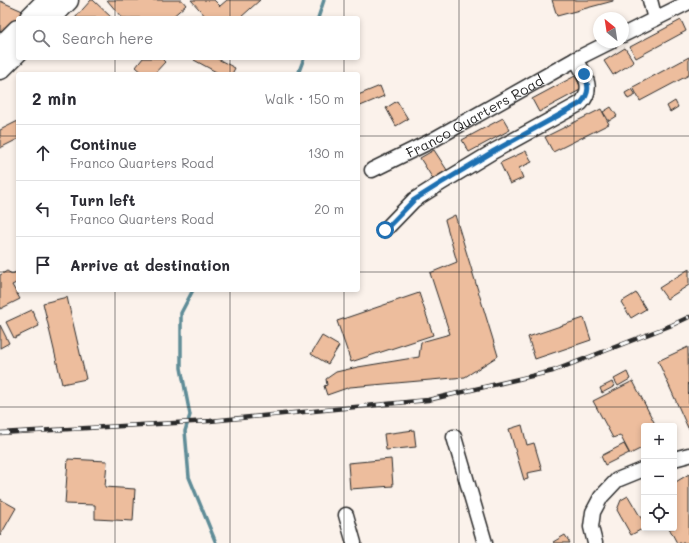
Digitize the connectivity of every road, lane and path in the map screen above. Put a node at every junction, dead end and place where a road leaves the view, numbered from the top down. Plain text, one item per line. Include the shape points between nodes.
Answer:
1 (49, 0) edge
2 (67, 0) edge
3 (650, 0) edge
4 (689, 2) edge
5 (33, 16) edge
6 (51, 16) edge
7 (655, 19) junction
8 (629, 32) edge
9 (16, 33) edge
10 (598, 48) edge
11 (0, 49) edge
12 (16, 52) edge
13 (576, 59) junction
14 (0, 68) edge
15 (372, 170) dead end
16 (385, 230) dead end
17 (454, 437) dead end
18 (689, 455) edge
19 (677, 458) edge
20 (641, 470) edge
21 (346, 515) dead end
22 (354, 543) edge
23 (485, 543) edge
24 (595, 543) edge

1 - 5 main road
2 - 6 main road
3 - 7 street
4 - 7 street
7 - 8 street
9 - 11 main road
10 - 13 street, Franco Quarters Road
12 - 14 main road
13 - 15 street, Franco Quarters Road via 431,141
13 - 16 street via 588,83 586,96 581,103 494,151 414,200
17 - 23 street
18 - 19 street
20 - 24 street via 617,480 601,497 593,512 591,527
21 - 22 street

